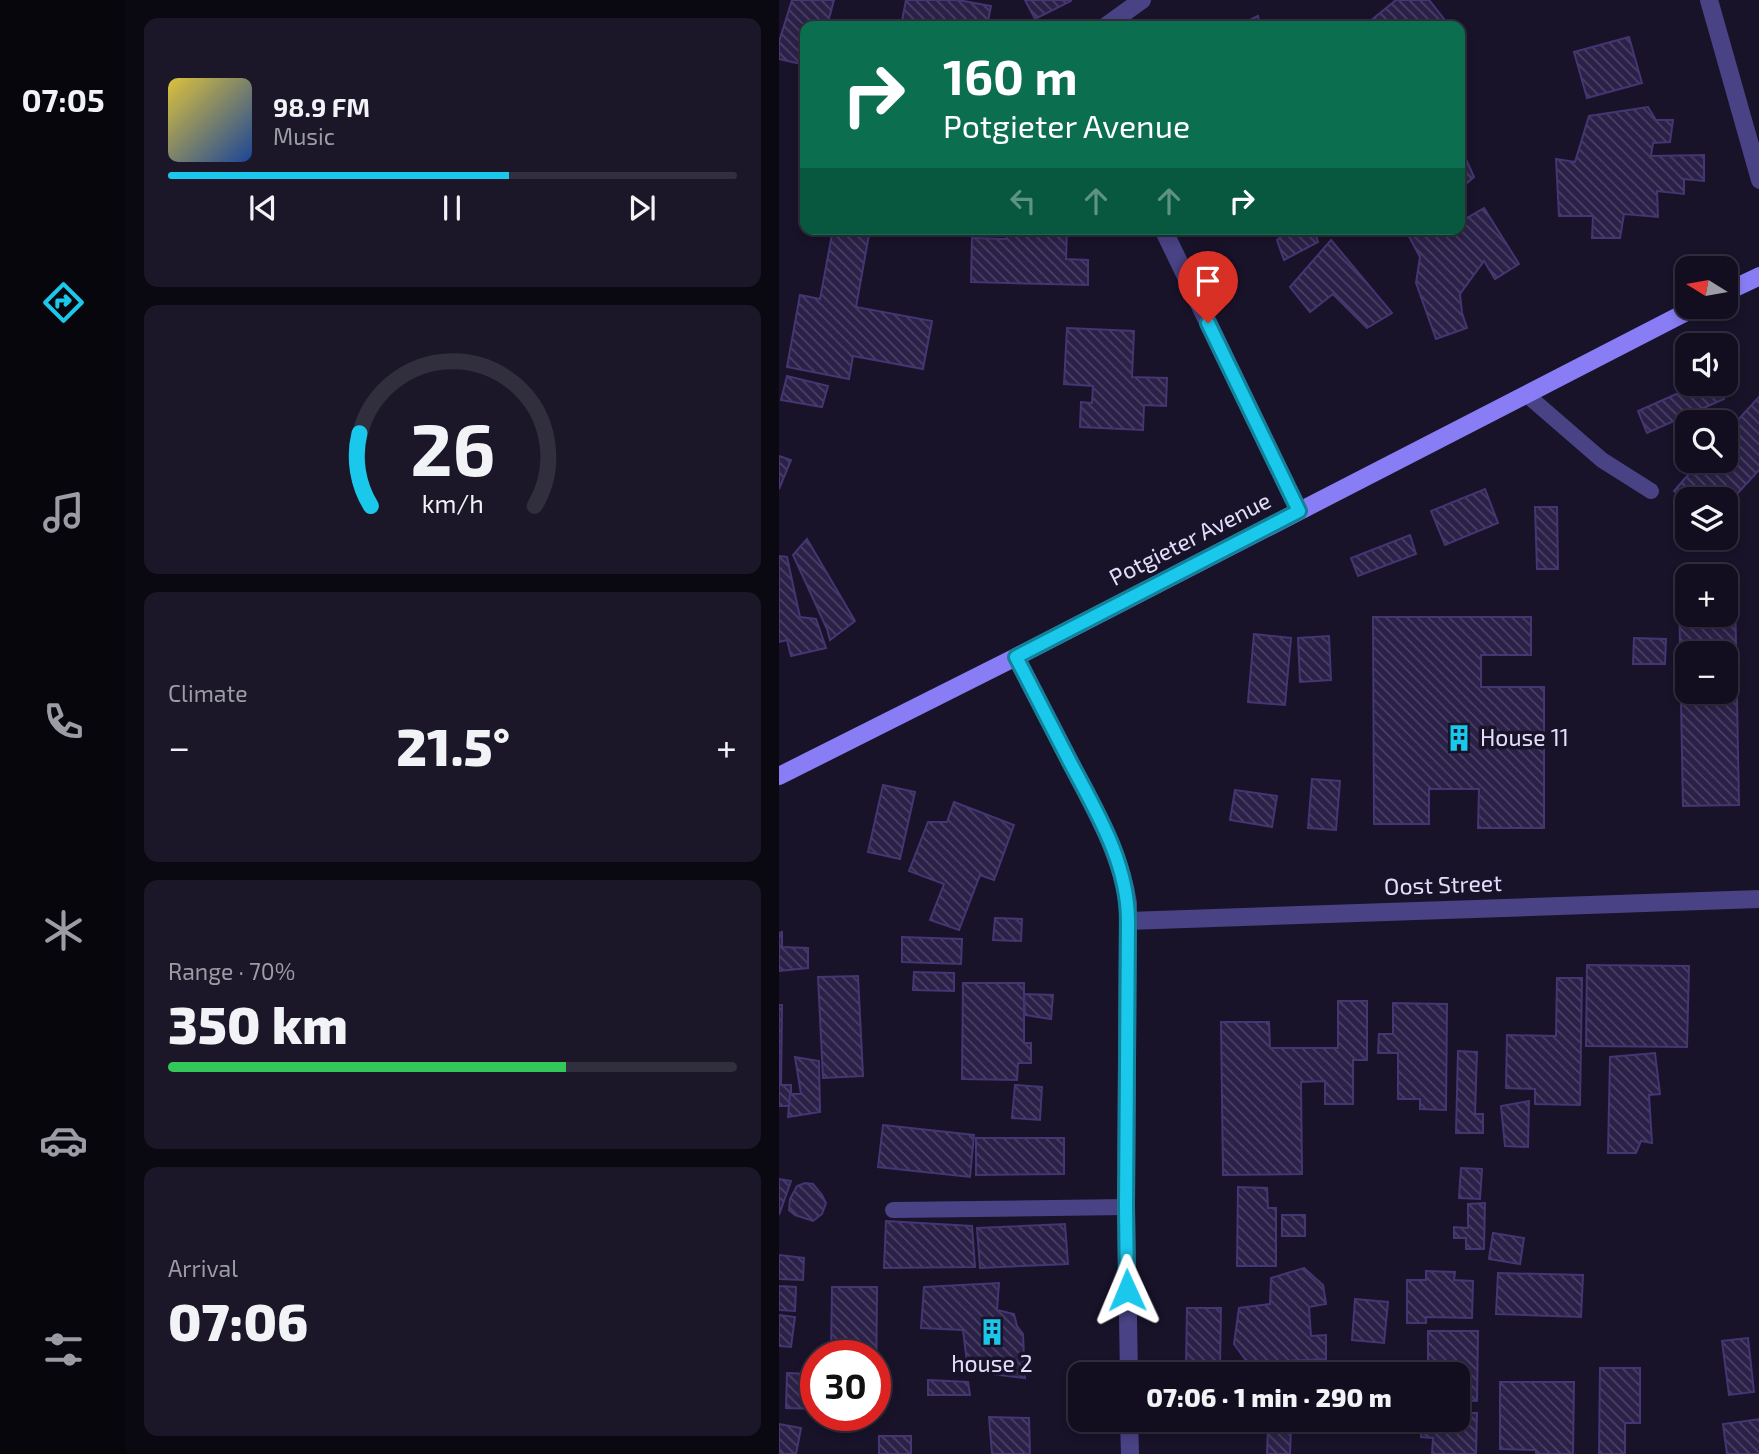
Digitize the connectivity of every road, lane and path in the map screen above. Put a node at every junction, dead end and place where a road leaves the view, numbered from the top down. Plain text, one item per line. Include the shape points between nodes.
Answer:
1 (1142, 0) edge
2 (1709, 0) edge
3 (1113, 21) edge
4 (1759, 180) edge
5 (1166, 235) edge
6 (1759, 276) edge
7 (1738, 286) edge
8 (1675, 318) edge
9 (1527, 395) junction
10 (1651, 491) dead end
11 (1299, 511) junction
12 (1016, 657) junction
13 (779, 776) edge
14 (1759, 899) edge
15 (1128, 921) junction
16 (1126, 1207) junction
17 (893, 1210) dead end
18 (1128, 1362) edge
19 (1129, 1432) edge
20 (1130, 1454) edge

1 - 3 street
2 - 4 street
5 - 11 street
6 - 7 street
8 - 9 street, Potgieter Avenue
9 - 10 lane via 1602,460
9 - 11 street, Potgieter Avenue
11 - 12 street, Potgieter Avenue
12 - 13 street, Potgieter Avenue
12 - 15 street via 1118,860
14 - 15 street, Oost Street
15 - 16 street
16 - 17 lane
16 - 18 street
19 - 20 street

